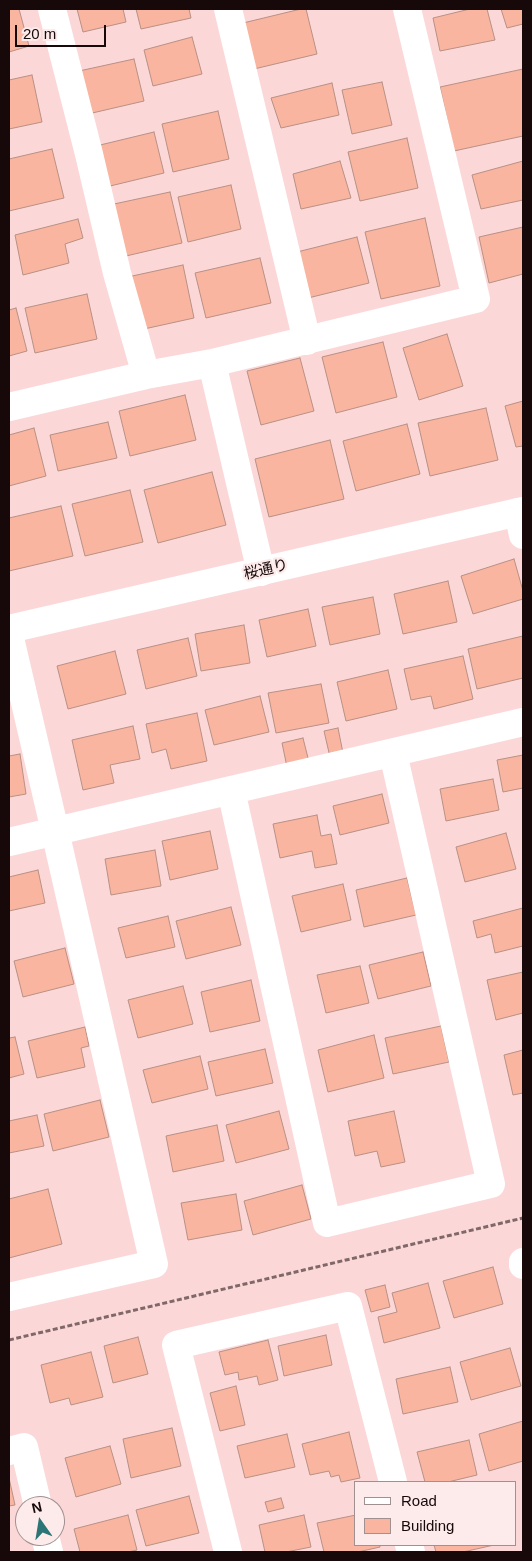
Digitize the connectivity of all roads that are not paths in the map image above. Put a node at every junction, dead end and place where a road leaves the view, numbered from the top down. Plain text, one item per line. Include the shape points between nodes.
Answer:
1 (52, 9) edge
2 (228, 9) edge
3 (407, 9) edge
4 (307, 341) junction
5 (212, 363) junction
6 (146, 375) junction
7 (9, 407) edge
8 (522, 519) edge
9 (260, 572) junction
10 (9, 629) edge
11 (9, 634) edge
12 (523, 722) edge
13 (392, 752) junction
14 (231, 790) junction
15 (55, 831) junction
16 (9, 842) edge
17 (9, 1297) edge
18 (9, 1451) edge
19 (393, 1481) edge
20 (36, 1496) edge
21 (228, 1552) edge

1 - 6 street via 117,273
2 - 4 street
3 - 4 street via 476,299
4 - 5 street
5 - 6 street
5 - 9 street
6 - 7 street
8 - 9 street, 桜通り
9 - 10 street, 桜通り
11 - 15 street
12 - 13 street
13 - 14 street
13 - 14 street via 491,1184 346,1219 327,1223
14 - 15 street
15 - 16 street
15 - 17 street via 154,1264
18 - 20 street via 24,1447
19 - 21 street via 348,1306 176,1345

